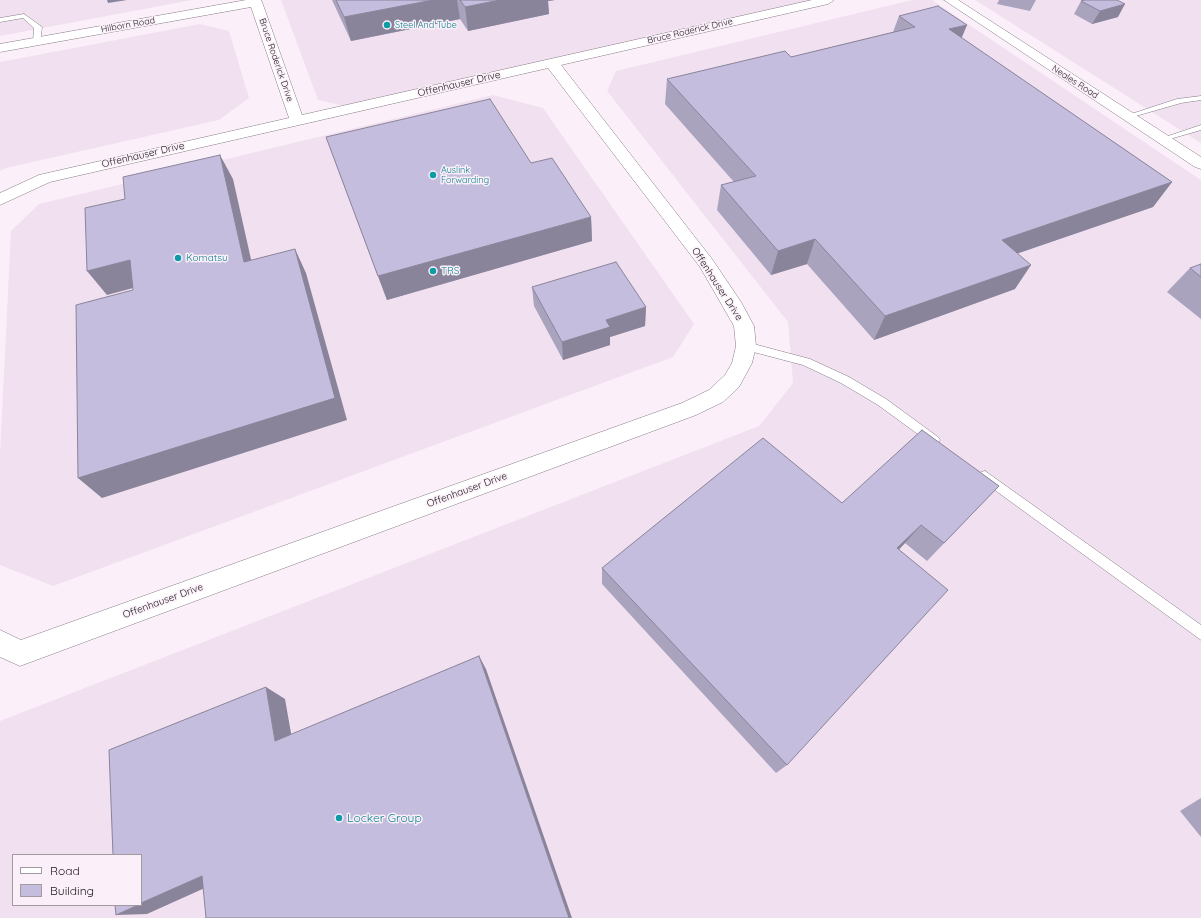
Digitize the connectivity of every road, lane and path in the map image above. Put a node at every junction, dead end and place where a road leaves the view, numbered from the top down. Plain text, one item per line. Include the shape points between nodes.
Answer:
1 (828, 0) edge
2 (950, 0) edge
3 (256, 1) edge
4 (0, 20) edge
5 (38, 42) junction
6 (0, 48) edge
7 (552, 63) junction
8 (1201, 98) edge
9 (1129, 116) junction
10 (297, 121) junction
11 (1201, 127) edge
12 (1164, 139) junction
13 (1201, 164) edge
14 (0, 200) edge
15 (746, 346) junction
16 (946, 449) edge
17 (972, 467) edge
18 (1201, 633) edge
19 (0, 643) edge

1 - 7 street, Bruce Roderick Drive
2 - 9 street, Neales Road
3 - 5 street, Hilborn Road
3 - 10 street, Bruce Roderick Drive
4 - 5 lane via 24,16 38,28
5 - 6 street, Hilborn Road
7 - 10 street, Offenhauser Drive
7 - 15 street, Offenhauser Drive via 706,263 744,326
8 - 9 lane via 1180,101
9 - 12 street, Neales Road
10 - 14 street, Offenhauser Drive via 45,178
11 - 12 lane
12 - 13 street, Neales Road
15 - 16 lane via 806,362 845,380 882,402
15 - 19 street, Offenhauser Drive via 742,363 732,381 716,396 689,409 20,653
17 - 18 lane

